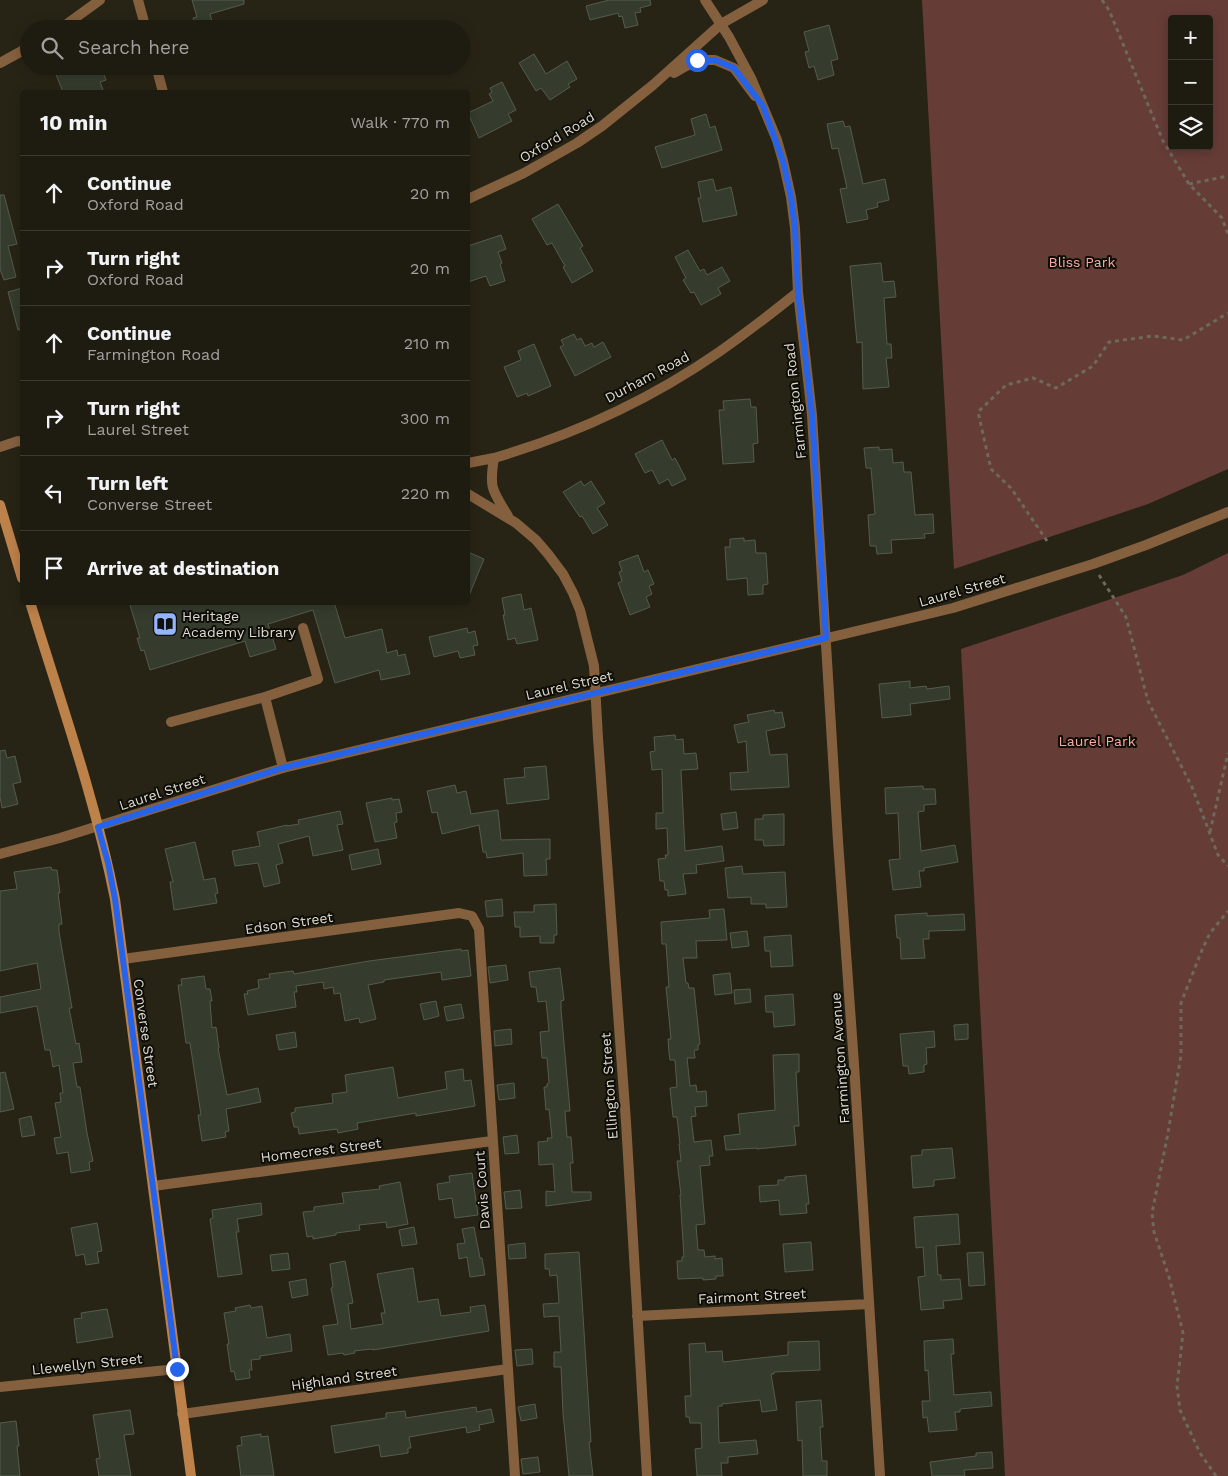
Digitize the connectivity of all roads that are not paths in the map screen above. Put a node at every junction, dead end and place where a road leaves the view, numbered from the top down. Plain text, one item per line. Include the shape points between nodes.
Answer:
1 (100, 0) edge
2 (138, 0) edge
3 (705, 0) edge
4 (763, 0) edge
5 (72, 20) edge
6 (144, 20) edge
7 (721, 24) junction
8 (20, 53) edge
9 (0, 63) edge
10 (158, 75) edge
11 (653, 85) junction
12 (162, 90) edge
13 (763, 106) junction
14 (470, 198) edge
15 (798, 292) junction
16 (20, 442) edge
17 (0, 447) edge
18 (494, 458) junction
19 (470, 463) edge
20 (470, 495) edge
21 (0, 505) edge
22 (1228, 512) edge
23 (509, 518) junction
24 (20, 571) edge
25 (31, 605) edge
26 (303, 628) dead end
27 (826, 638) junction
28 (596, 693) junction
29 (265, 697) junction
30 (171, 722) dead end
31 (282, 768) junction
32 (98, 827) junction
33 (0, 854) edge
34 (459, 913) joint
35 (123, 959) junction
36 (492, 1141) junction
37 (153, 1186) junction
38 (869, 1304) junction
39 (637, 1316) junction
40 (177, 1369) junction
41 (508, 1369) junction
42 (0, 1387) edge
43 (182, 1414) junction
44 (191, 1476) edge
45 (515, 1476) edge
46 (648, 1476) edge
47 (880, 1476) edge

1 - 5 street
2 - 6 street
3 - 7 street, Farmington Road
4 - 7 street, Oxford Road
7 - 11 street, Oxford Road
7 - 13 street, Farmington Road
8 - 9 street
10 - 12 street
11 - 13 street, Oxford Road via 697,60 715,60 734,68
11 - 14 street, Oxford Road via 577,143
13 - 15 street, Farmington Road via 783,161 791,197
15 - 18 street, Durham Road via 718,353 666,385 560,436
15 - 27 street, Farmington Road via 812,415
16 - 17 street
18 - 19 street, Durham Road
18 - 23 street via 491,485
20 - 23 street
21 - 24 main road
22 - 27 street, Laurel Street via 1093,564 953,608
23 - 28 street, Ellington Street via 548,554 574,593 592,656
25 - 32 main road, Converse Street
26 - 29 street via 318,679
27 - 28 street, Laurel Street
27 - 38 street, Farmington Avenue
28 - 31 street, Laurel Street
28 - 39 street, Ellington Street
29 - 30 street
29 - 31 street
31 - 32 street, Laurel Street
32 - 33 street, Laurel Street
32 - 35 main road, Converse Street via 115,899
34 - 35 street, Edson Street
34 - 36 street, Davis Court via 472,916 479,929
35 - 37 main road, Converse Street
36 - 37 street, Homecrest Street
36 - 41 street, Davis Court
37 - 40 main road, Converse Street
38 - 39 street, Fairmont Street
38 - 47 street, Farmington Avenue
39 - 46 street, Ellington Street
40 - 42 street, Llewellyn Street
40 - 43 main road, Converse Street
41 - 43 street, Highland Street
41 - 45 street, Davis Court
43 - 44 main road, Converse Street

